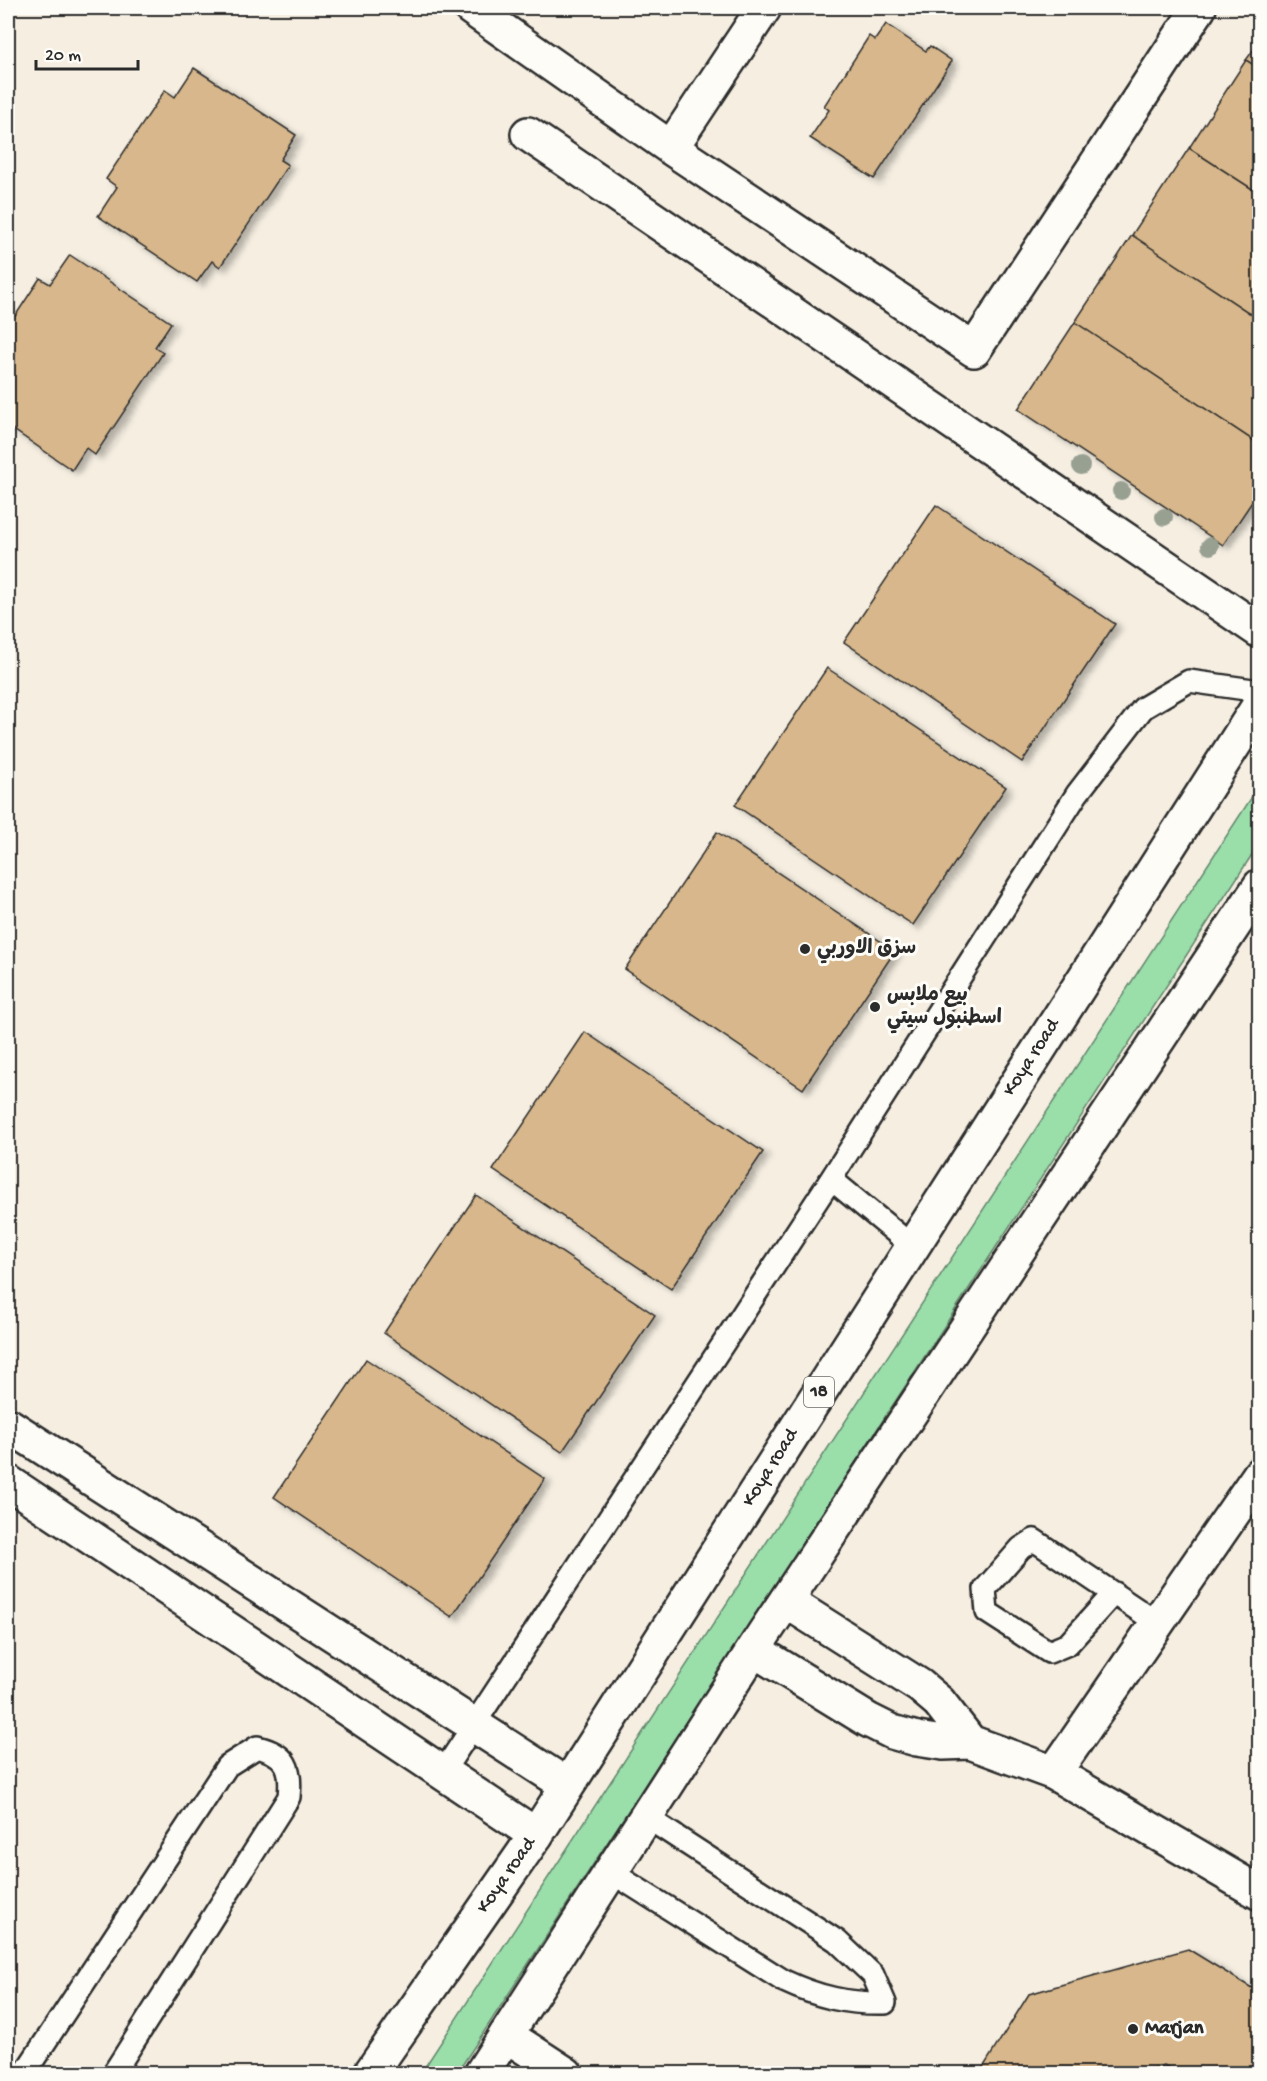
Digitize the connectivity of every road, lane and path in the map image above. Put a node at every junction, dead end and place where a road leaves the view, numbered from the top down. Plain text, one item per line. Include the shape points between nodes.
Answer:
1 (471, 8) edge
2 (764, 8) edge
3 (1199, 8) edge
4 (528, 134) dead end
5 (671, 148) junction
6 (1260, 632) edge
7 (1260, 691) edge
8 (1260, 704) edge
9 (1260, 886) edge
10 (831, 1179) junction
11 (912, 1246) junction
12 (8, 1425) edge
13 (1260, 1474) edge
14 (8, 1482) edge
15 (1114, 1593) junction
16 (786, 1601) junction
17 (1156, 1622) junction
18 (754, 1650) junction
19 (473, 1726) junction
20 (970, 1742) junction
21 (443, 1772) junction
22 (1054, 1773) junction
23 (567, 1785) junction
24 (646, 1817) junction
25 (536, 1835) junction
26 (610, 1872) junction
27 (1260, 1893) edge
28 (506, 2035) junction
29 (24, 2073) edge
30 (113, 2073) edge
31 (370, 2073) edge
32 (481, 2073) edge
33 (566, 2073) edge

1 - 5 main road
2 - 5 main road
3 - 5 main road via 974,350
4 - 6 main road
7 - 10 lane via 1189,681 1143,708 1077,794
8 - 11 main road, Koya road / 18
9 - 16 main road
10 - 11 lane
10 - 19 lane
11 - 23 main road, Koya road / 18
12 - 19 main road
13 - 17 main road
14 - 21 main road
15 - 15 lane via 1034,1540 1021,1548 985,1589 987,1612 1049,1652 1068,1644
15 - 17 lane
16 - 18 main road
16 - 20 main road via 920,1686 939,1702
17 - 22 main road
18 - 20 main road via 892,1732 934,1742
18 - 24 main road
19 - 21 lane
19 - 23 main road
20 - 22 main road
21 - 25 main road
22 - 27 main road
23 - 25 main road, Koya road / 18
24 - 26 main road
24 - 26 lane via 837,1941 873,1975 885,2003 850,2002 808,1992 784,1981
25 - 31 main road, Koya road / 18
26 - 28 main road
28 - 32 main road
28 - 33 main road
29 - 30 lane via 227,1766 257,1747 274,1751 285,1762 291,1777 289,1797

